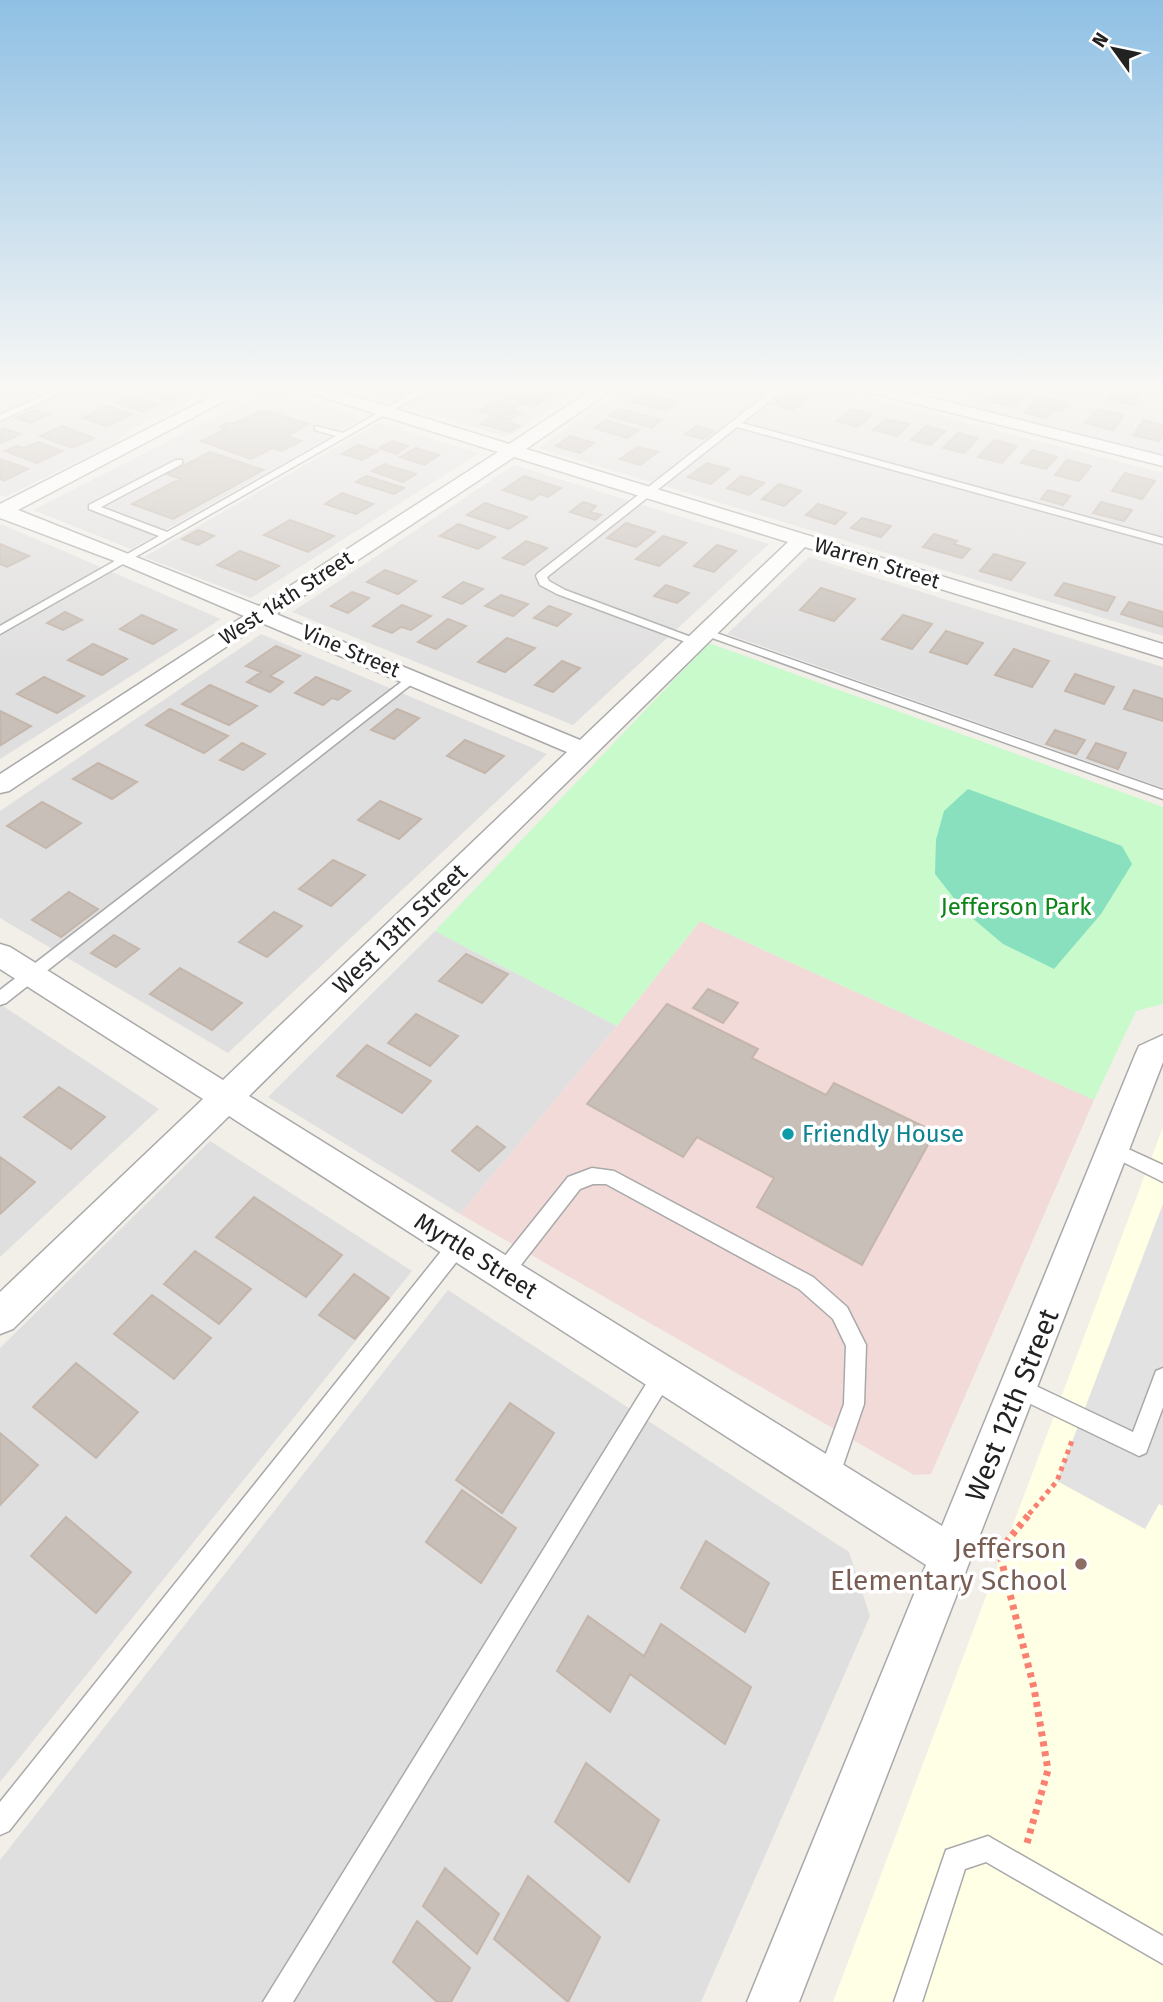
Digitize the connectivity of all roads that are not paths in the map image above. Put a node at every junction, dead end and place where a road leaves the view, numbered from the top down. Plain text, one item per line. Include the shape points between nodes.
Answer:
1 (59, 481) edge
2 (142, 481) edge
3 (264, 481) edge
4 (464, 481) edge
5 (611, 481) edge
6 (664, 481) edge
7 (946, 481) edge
8 (649, 493) junction
9 (1, 511) edge
10 (168, 536) junction
11 (801, 540) junction
12 (1163, 541) edge
13 (127, 559) junction
14 (261, 614) junction
15 (0, 631) edge
16 (700, 637) junction
17 (1163, 651) edge
18 (413, 677) junction
19 (584, 750) junction
20 (0, 785) edge
21 (1163, 795) edge
22 (0, 955) edge
23 (31, 975) junction
24 (0, 999) edge
25 (1163, 1047) edge
26 (226, 1098) junction
27 (1113, 1149) junction
28 (1163, 1174) edge
29 (458, 1245) junction
30 (503, 1273) junction
31 (0, 1317) edge
32 (663, 1375) junction
33 (1163, 1378) edge
34 (1019, 1388) junction
35 (828, 1478) junction
36 (952, 1557) junction
37 (0, 1822) edge
38 (1163, 1951) edge
39 (277, 2002) edge
40 (773, 2002) edge
41 (908, 2002) edge

1 - 9 street
2 - 10 lane via 93,507
3 - 10 lane
4 - 14 street, West 14th Street
5 - 8 street, Warren Street
6 - 8 lane
7 - 12 lane
8 - 11 street, Warren Street
8 - 16 lane via 541,576 544,583 561,592
9 - 13 street, Vine Street
10 - 13 lane
11 - 16 street, West 13th Street
11 - 17 street, Warren Street
13 - 14 street, Vine Street
13 - 15 lane
14 - 18 street, Vine Street
14 - 20 street, West 14th Street
16 - 19 street, West 13th Street
16 - 21 lane
18 - 19 street, Vine Street
18 - 23 lane
19 - 26 street, West 13th Street
22 - 23 street, Myrtle Street
23 - 24 lane
23 - 26 street, Myrtle Street
25 - 27 street, West 12th Street via 1150,1055
26 - 29 street, Myrtle Street
26 - 31 street, West 13th Street
27 - 28 lane
27 - 34 street, West 12th Street
29 - 30 street, Myrtle Street
29 - 37 lane
30 - 32 street, Myrtle Street
30 - 35 lane via 574,1183 608,1176 806,1283 840,1314 856,1345 853,1404
32 - 35 street, Myrtle Street
32 - 39 lane
33 - 34 lane via 1139,1446
34 - 36 street, West 12th Street
35 - 36 street, Myrtle Street
36 - 40 street, West 12th Street
38 - 41 lane via 988,1849 955,1859

